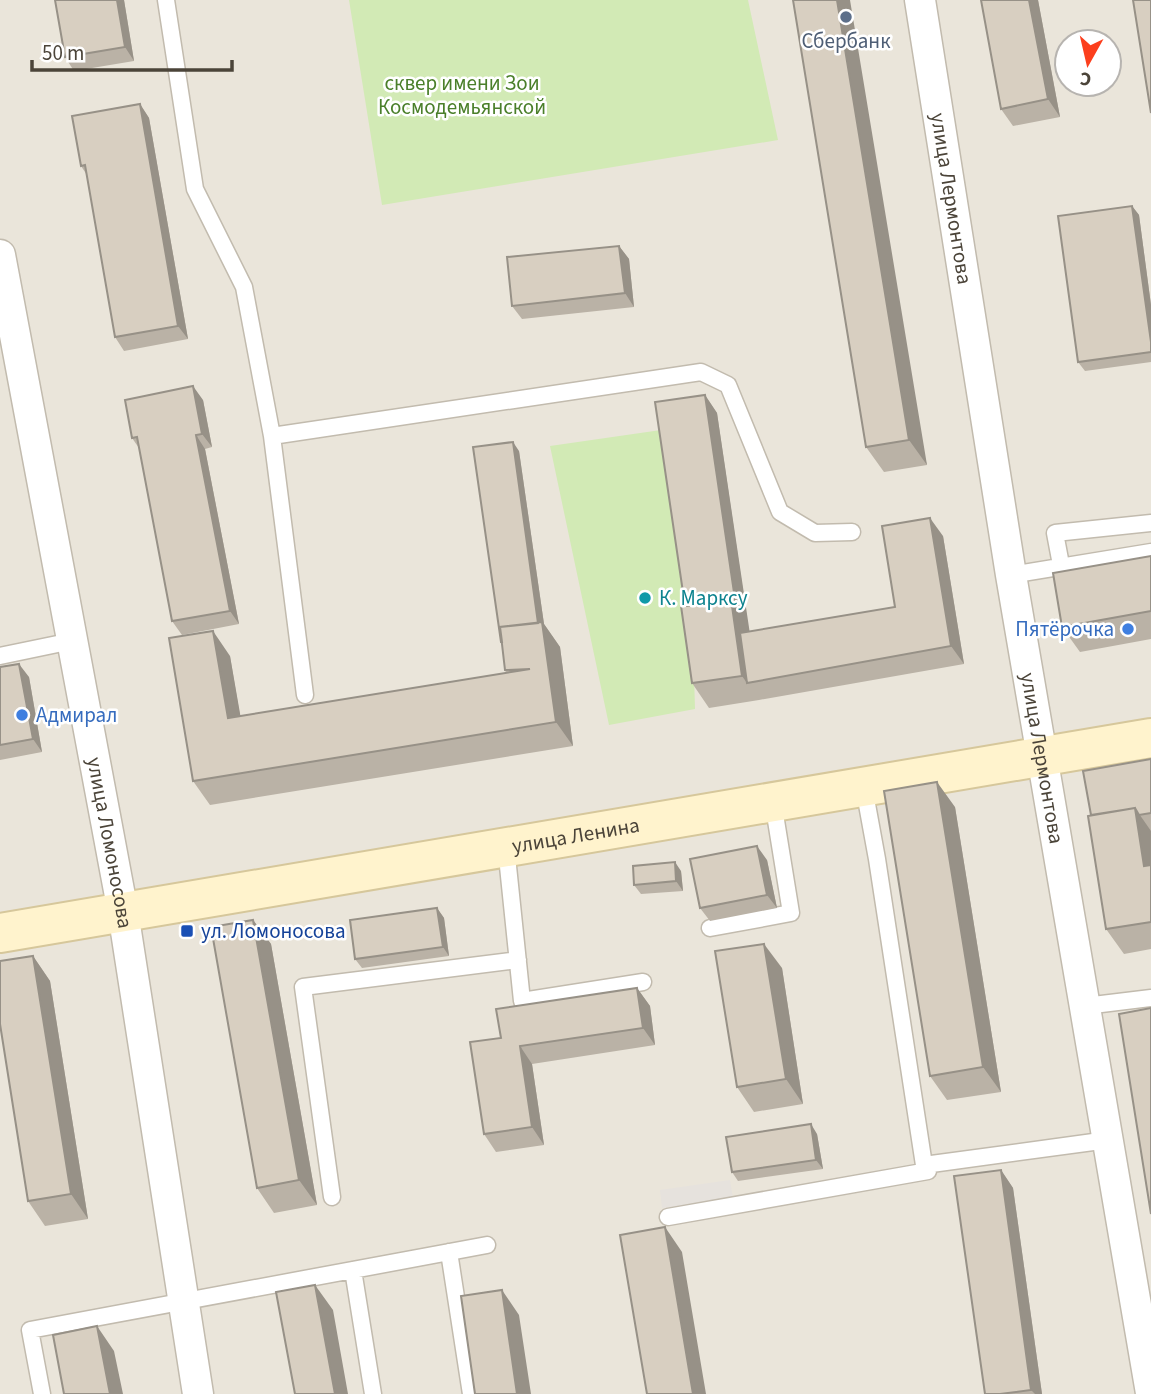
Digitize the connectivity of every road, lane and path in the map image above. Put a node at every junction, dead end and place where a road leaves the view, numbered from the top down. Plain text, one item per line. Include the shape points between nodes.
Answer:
1 (166, 0) edge
2 (920, 0) edge
3 (0, 255) edge
4 (272, 436) junction
5 (1151, 523) edge
6 (852, 532) dead end
7 (1151, 552) edge
8 (1062, 566) junction
9 (1011, 575) junction
10 (1090, 581) edge
11 (72, 641) junction
12 (0, 656) edge
13 (305, 695) dead end
14 (1151, 738) edge
15 (1042, 756) junction
16 (864, 788) junction
17 (773, 802) junction
18 (506, 847) junction
19 (123, 912) junction
20 (710, 928) edge
21 (0, 933) edge
22 (518, 960) junction
23 (643, 982) dead end
24 (1151, 998) edge
25 (1085, 1006) junction
26 (1108, 1140) junction
27 (923, 1165) junction
28 (332, 1196) dead end
29 (668, 1217) dead end
30 (487, 1245) dead end
31 (449, 1252) junction
32 (353, 1270) junction
33 (184, 1301) junction
34 (1151, 1392) edge
35 (42, 1394) edge
36 (198, 1394) edge
37 (373, 1394) edge
38 (471, 1394) edge

1 - 4 lane via 195,189 244,287
2 - 9 street, улица Лермонтова
3 - 11 street, улица Ломоносова
4 - 6 lane via 701,372 728,385 780,512 814,533
4 - 13 lane
5 - 8 lane via 1055,533
7 - 8 lane
8 - 9 lane
8 - 10 lane via 1065,586
9 - 15 street, улица Лермонтова
11 - 12 lane
11 - 19 street, улица Ломоносова
14 - 15 main road, улица Ленина
15 - 16 main road, улица Ленина
15 - 25 street, улица Лермонтова
16 - 17 main road, улица Ленина
16 - 27 lane
17 - 18 main road, улица Ленина
17 - 20 lane via 791,913
18 - 19 main road, улица Ленина
18 - 22 lane
19 - 21 main road, улица Ленина
19 - 33 street, улица Ломоносова
22 - 23 lane via 522,1001
22 - 28 lane via 303,987
24 - 25 lane
25 - 26 street, улица Лермонтова
26 - 27 lane
26 - 34 street, улица Лермонтова
27 - 29 lane via 928,1171
30 - 31 lane
31 - 32 lane
31 - 38 lane
32 - 33 lane
32 - 37 lane
33 - 35 lane via 30,1330
33 - 36 street, улица Ломоносова

